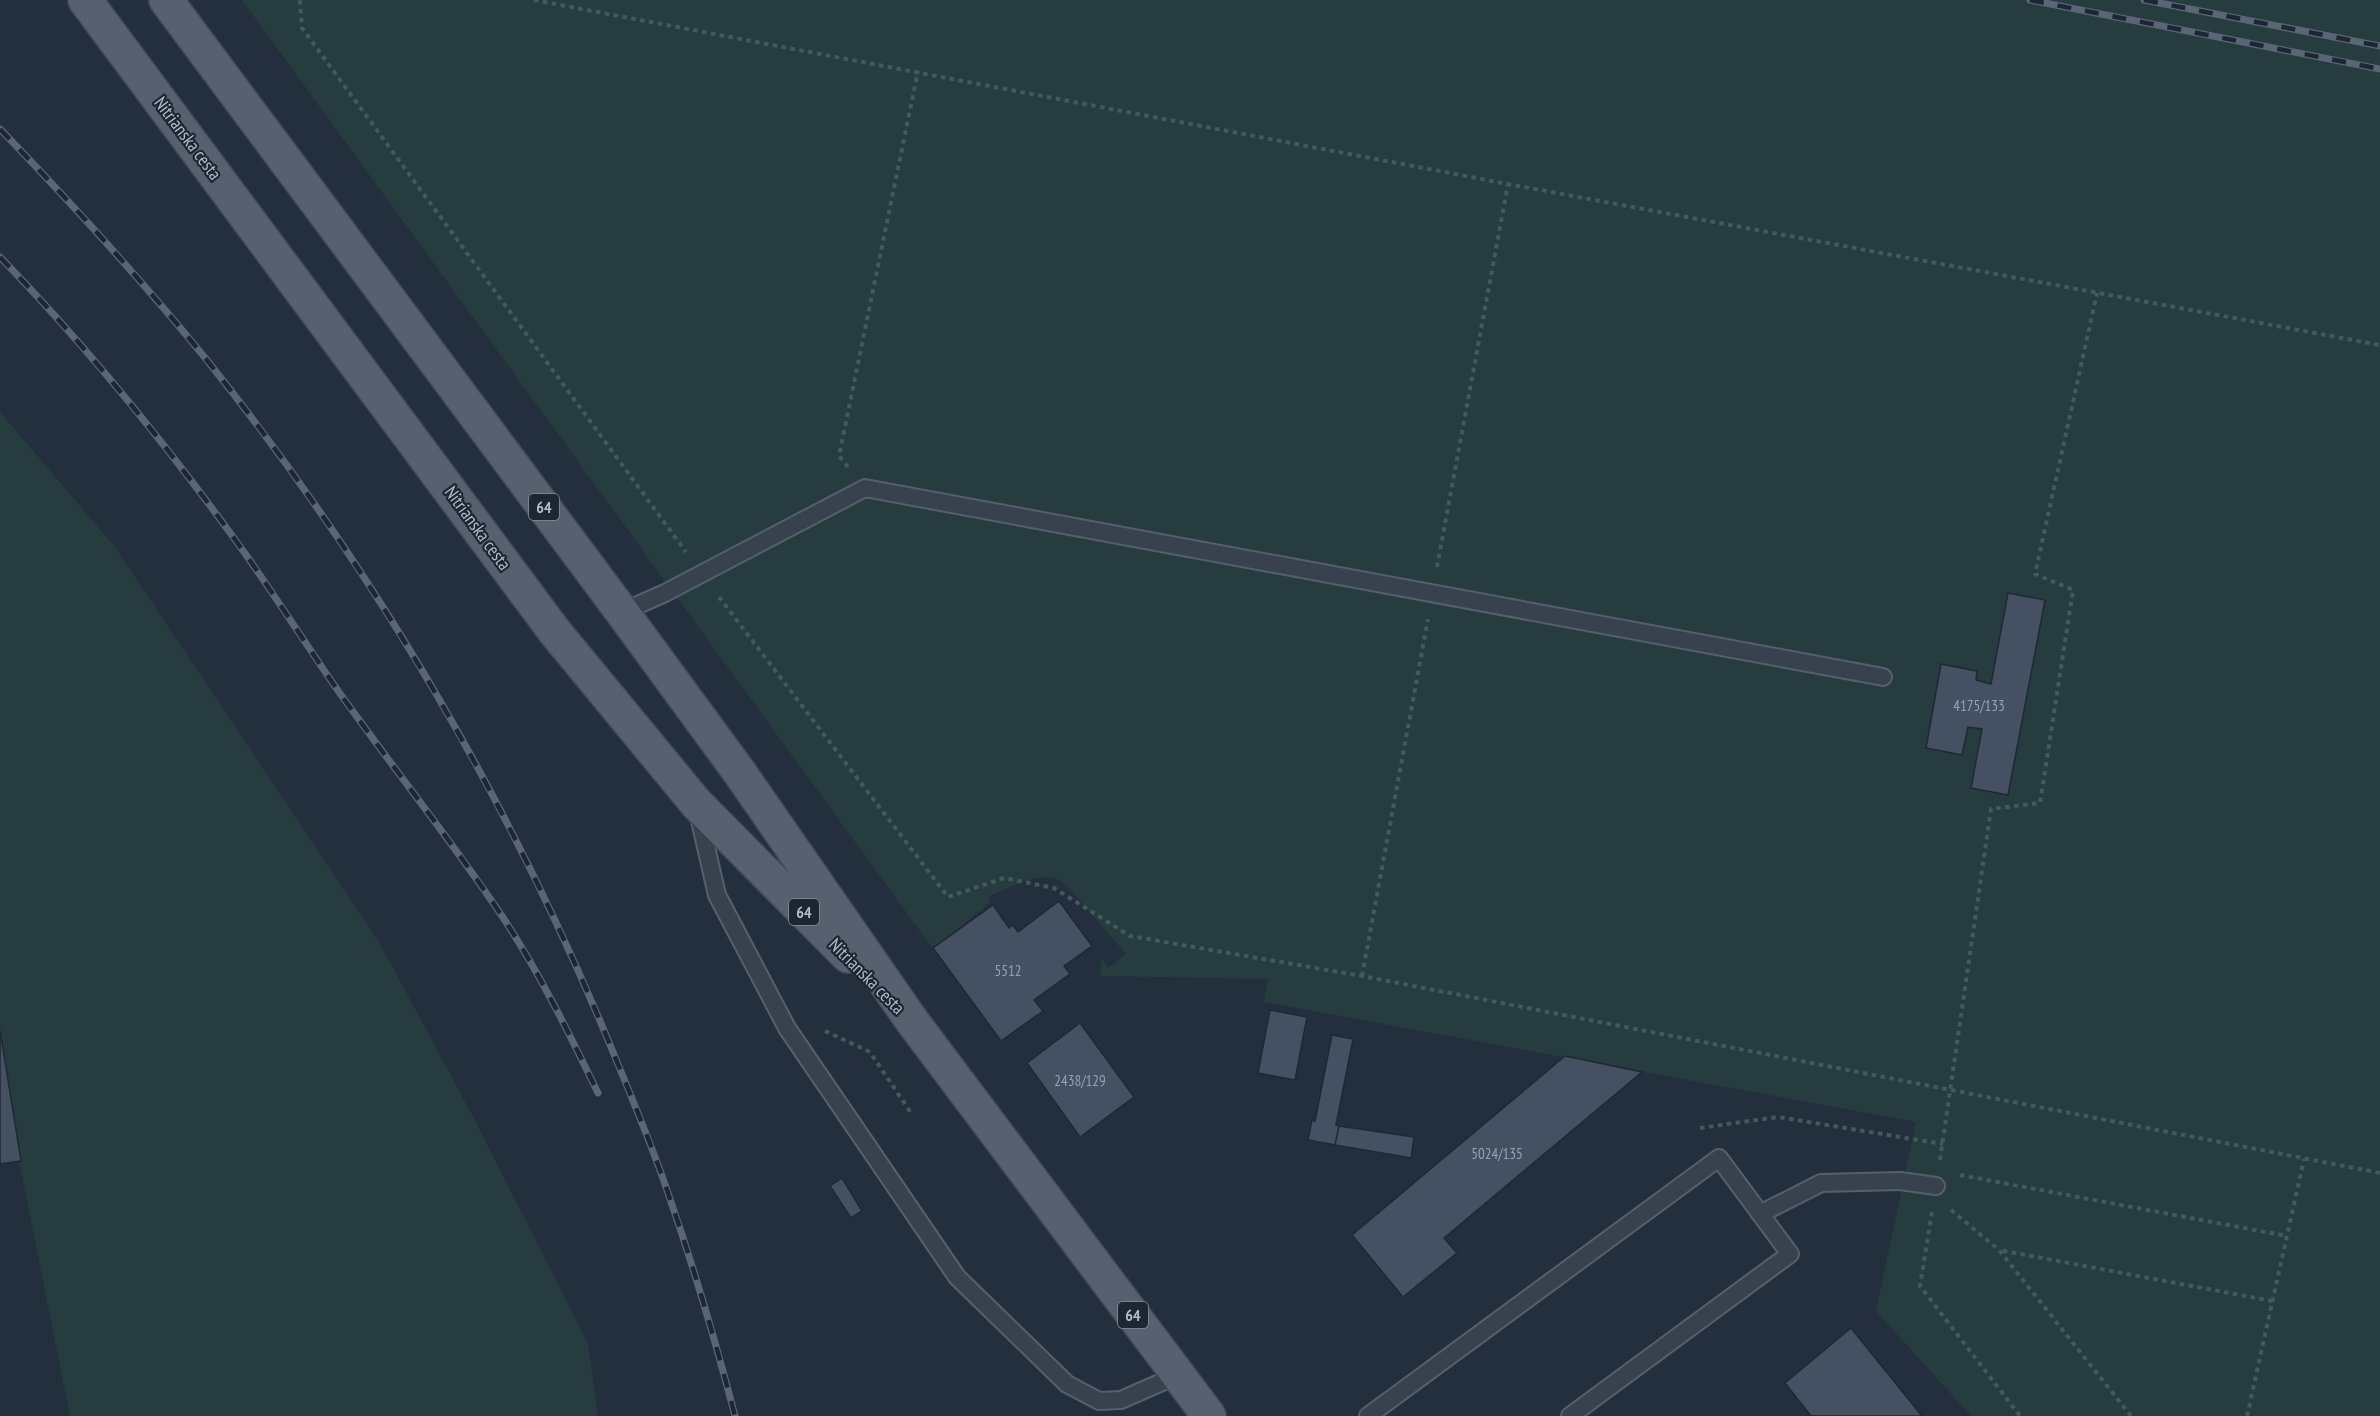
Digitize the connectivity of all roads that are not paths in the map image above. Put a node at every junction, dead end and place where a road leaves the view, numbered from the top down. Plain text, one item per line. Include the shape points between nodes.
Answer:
1 (85, 0) edge
2 (166, 0) edge
3 (622, 612) junction
4 (1883, 677) dead end
5 (696, 802) junction
6 (912, 1022) junction
7 (1936, 1184) road end
8 (1760, 1214) junction
9 (1178, 1375) junction
10 (1376, 1414) edge
11 (1209, 1416) edge
12 (1570, 1416) edge

1 - 5 main road, Nitrianska cesta / 64 via 555,632
2 - 3 main road, Nitrianska cesta / 64
3 - 4 lane via 865,488
3 - 6 main road, Nitrianska cesta / 64 via 740,773
5 - 6 main road, Nitrianska cesta / 64
5 - 9 lane via 717,895 787,1028 957,1277 1067,1384 1099,1401 1121,1400
6 - 9 main road, Nitrianska cesta / 64
7 - 8 lane via 1821,1183
8 - 10 lane via 1719,1158
8 - 12 lane via 1790,1254
9 - 11 main road, Nitrianska cesta / 64

